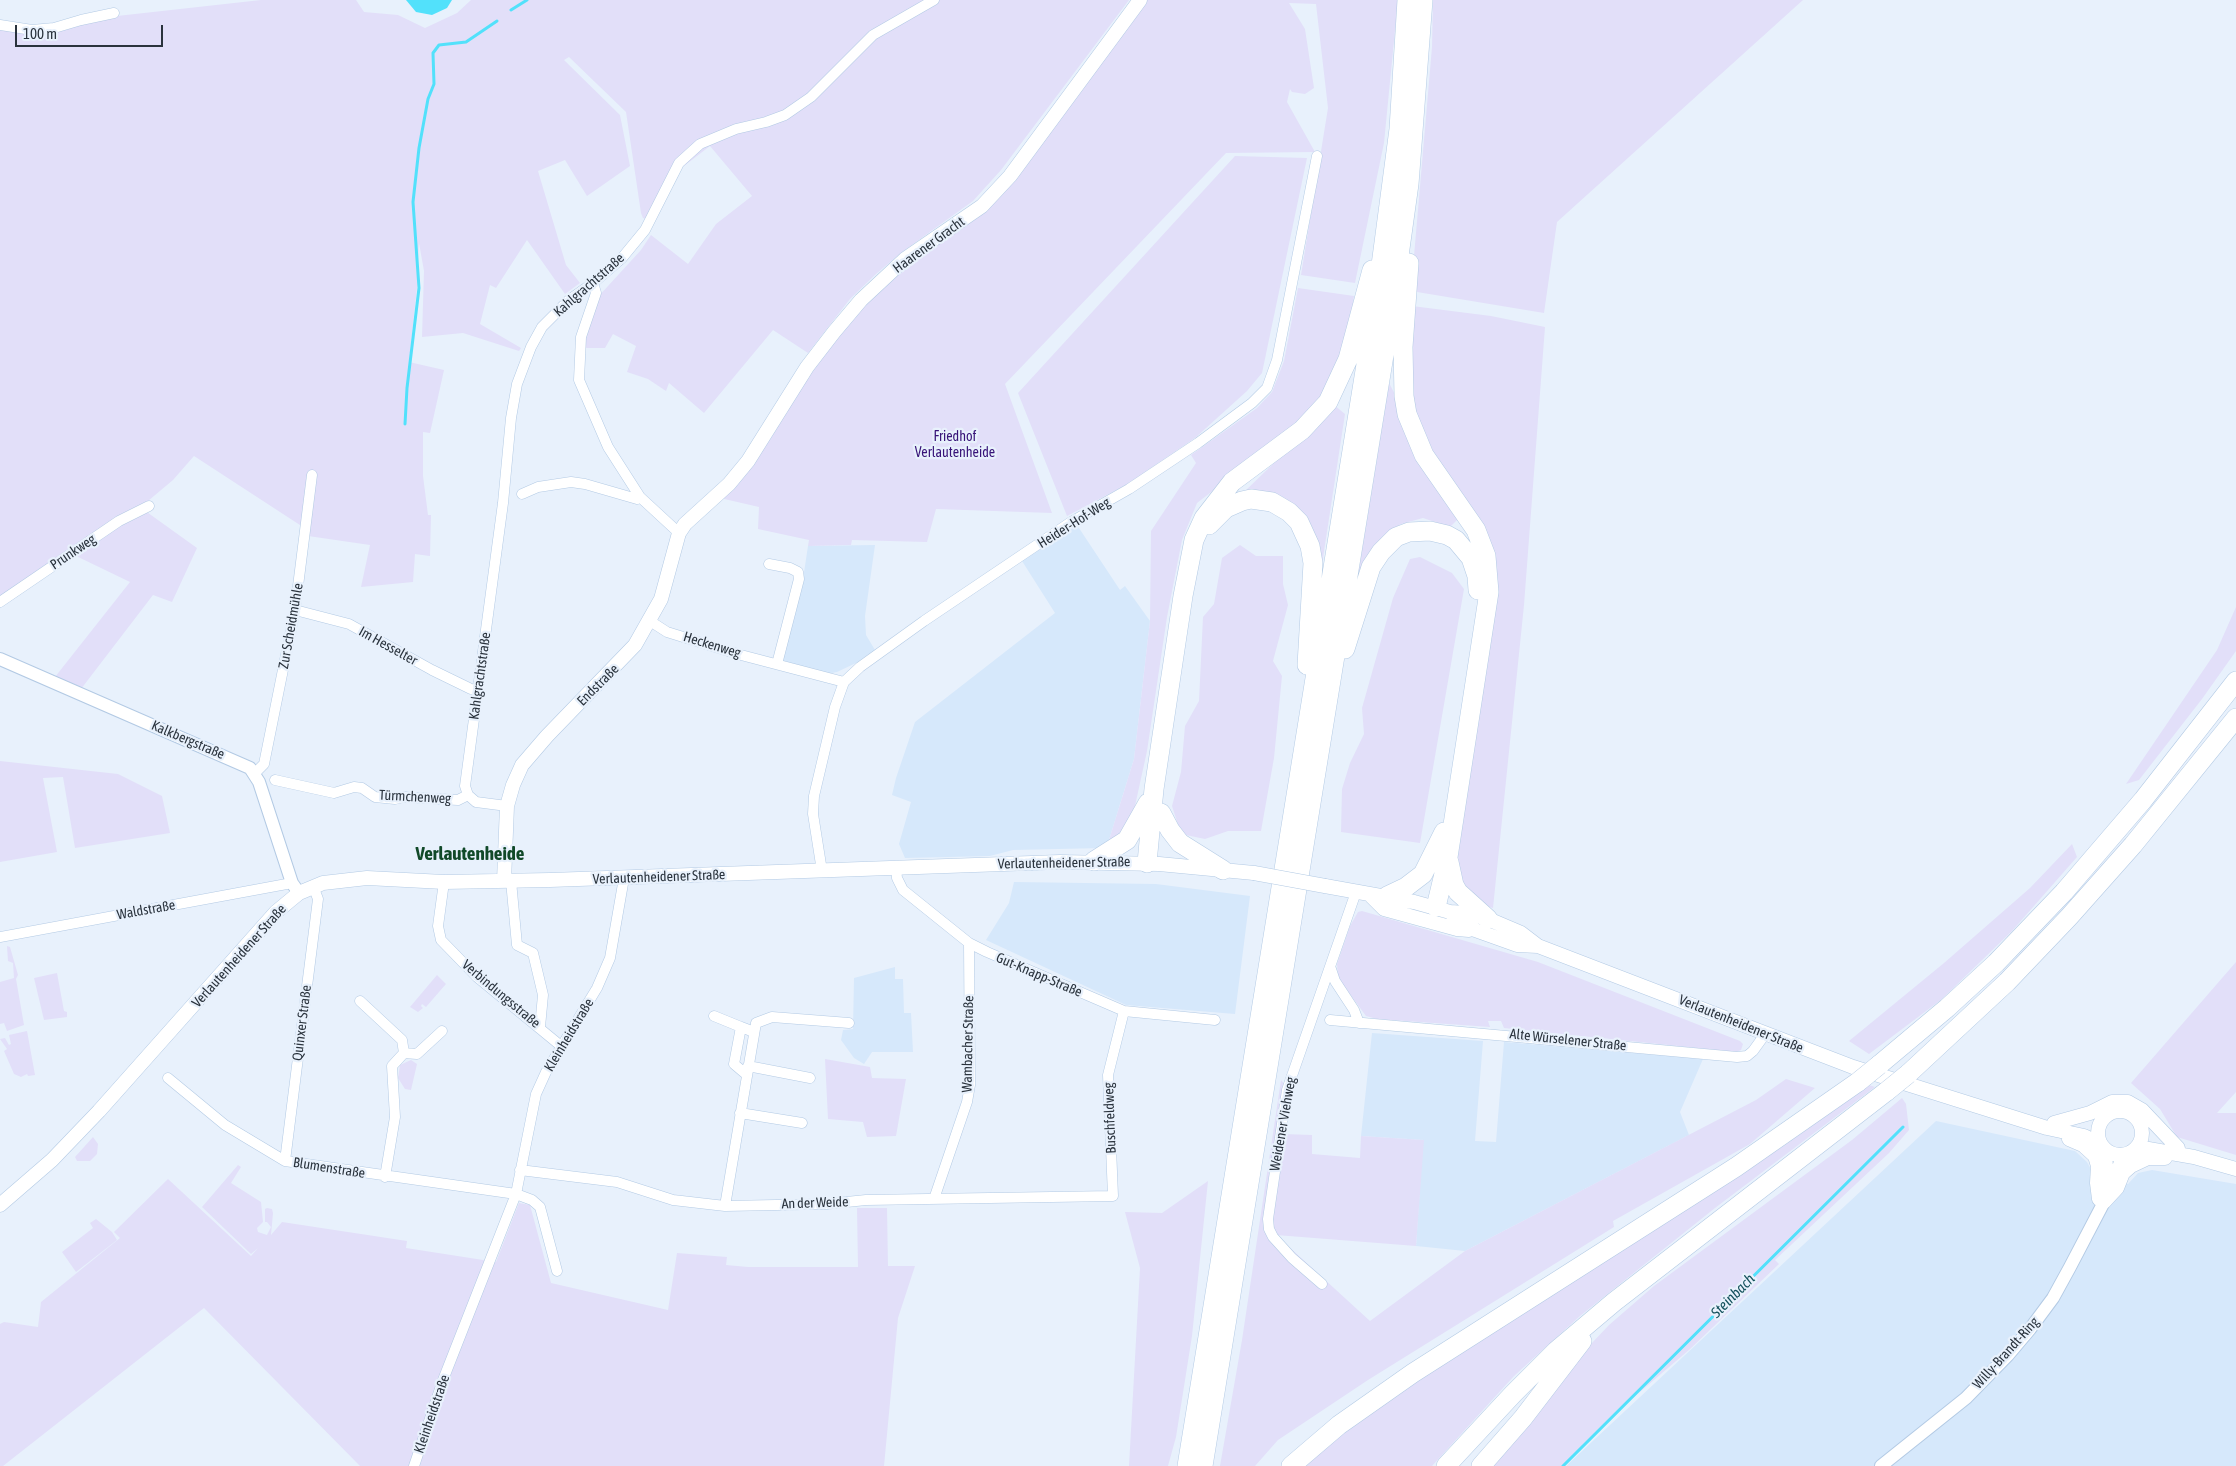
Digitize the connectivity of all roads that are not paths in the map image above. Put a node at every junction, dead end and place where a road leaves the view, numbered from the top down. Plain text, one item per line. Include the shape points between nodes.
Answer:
1 (934, 0) edge
2 (1140, 0) edge
3 (1407, 0) edge
4 (1424, 0) edge
5 (114, 13) dead end
6 (0, 25) edge
7 (1318, 156) dead end
8 (1409, 184) junction
9 (1389, 219) junction
10 (593, 283) junction
11 (312, 475) dead end
12 (522, 494) dead end
13 (640, 497) junction
14 (149, 506) dead end
15 (679, 533) junction
16 (769, 564) dead end
17 (0, 602) edge
18 (295, 610) junction
19 (650, 621) junction
20 (0, 659) edge
21 (777, 664) junction
22 (2236, 676) edge
23 (2236, 681) edge
24 (844, 682) junction
25 (1330, 684) junction
26 (478, 690) junction
27 (2225, 697) junction
28 (2236, 718) edge
29 (1308, 724) junction
30 (255, 773) junction
31 (275, 780) dead end
32 (1154, 789) junction
33 (468, 795) junction
34 (507, 806) junction
35 (1161, 813) junction
36 (1444, 832) junction
37 (1448, 857) junction
38 (1094, 861) junction
39 (1153, 863) junction
40 (896, 869) junction
41 (1223, 870) junction
42 (822, 871) junction
43 (624, 878) junction
44 (508, 881) junction
45 (444, 882) junction
46 (313, 886) junction
47 (296, 888) junction
48 (1371, 894) junction
49 (1437, 908) junction
50 (1481, 925) junction
51 (0, 937) edge
52 (969, 943) junction
53 (1331, 969) junction
54 (360, 1000) dead end
55 (1124, 1011) junction
56 (714, 1016) dead end
57 (1215, 1020) dead end
58 (1330, 1020) dead end
59 (849, 1023) dead end
60 (1359, 1023) junction
61 (540, 1027) junction
62 (741, 1027) junction
63 (442, 1031) dead end
64 (754, 1032) junction
65 (1766, 1033) junction
66 (561, 1046) junction
67 (404, 1053) junction
68 (747, 1071) junction
69 (168, 1078) dead end
70 (810, 1078) dead end
71 (740, 1113) junction
72 (2104, 1118) junction
73 (802, 1124) dead end
74 (2054, 1126) junction
75 (2140, 1141) junction
76 (2103, 1147) junction
77 (2185, 1154) junction
78 (2123, 1155) junction
79 (285, 1161) junction
80 (2236, 1169) edge
81 (520, 1170) junction
82 (385, 1177) junction
83 (516, 1194) junction
84 (1113, 1196) joint
85 (934, 1199) junction
86 (2100, 1204) junction
87 (0, 1205) edge
88 (725, 1206) junction
89 (557, 1272) dead end
90 (1322, 1284) dead end
91 (1614, 1302) junction
92 (1191, 1465) edge
93 (414, 1466) edge
94 (1291, 1466) edge
95 (1446, 1466) edge
96 (1481, 1466) edge
97 (1881, 1466) edge

1 - 10 street, Kahlgrachtstraße via 873,35 812,97 785,115 736,129 700,144 679,163 645,230 622,258
2 - 15 main road, Haarener Gracht via 1010,176 982,206 905,259 861,300 807,367 748,461
3 - 9 highway via 1399,129
4 - 8 highway
5 - 6 street via 54,28 32,30
7 - 24 street, Heider-Hof-Weg via 1277,360 1266,388 1252,403 1198,443 1129,489 1071,522 924,621
8 - 25 highway
8 - 37 highway via 1412,229 1403,347 1407,414 1424,455 1476,530 1486,556 1489,592
9 - 29 highway
9 - 32 highway via 1366,286 1348,359 1328,402 1302,430 1232,482 1204,518 1194,540
10 - 13 street via 596,293 581,337 578,380 608,448
10 - 26 street, Kahlgrachtstraße via 569,300 542,327 517,384
11 - 18 street, Zur Scheidmühle
12 - 13 street via 538,486 571,482 637,499
13 - 15 street
14 - 17 street, Prunkweg via 120,521
15 - 19 main road, Endstraße via 661,599
16 - 21 street via 798,572 799,579
18 - 26 street, Im Hesselter via 349,624 432,670
18 - 30 street, Zur Scheidmühle via 264,764
19 - 21 street, Heckenweg via 668,632
19 - 34 main road, Endstraße via 620,663 528,758 513,785
20 - 30 street, Kalkbergstraße via 244,764
21 - 24 street, Heckenweg
22 - 27 highway
23 - 27 highway
24 - 42 street, Heider-Hof-Weg via 814,796 813,814
25 - 36 highway via 1349,640 1368,576 1388,543 1409,532 1420,531 1439,532 1456,540 1472,558 1478,595
25 - 92 highway
26 - 33 street, Kahlgrachtstraße via 465,780
27 - 94 highway, bridge via 2064,892 1948,1008 1879,1065 1743,1162 1413,1373 1339,1425
28 - 91 highway, bridge via 2139,838 2007,982 1908,1074
29 - 35 highway via 1307,658 1313,563 1310,546 1299,522 1283,508 1265,500 1242,501 1226,508 1208,527 1195,564 1188,599 1182,684
29 - 92 highway
30 - 47 street
31 - 33 street, Türmchenweg via 334,793 362,788 375,797 395,799 404,796 458,800
32 - 38 highway via 1127,840
32 - 39 highway
33 - 34 street via 476,802
34 - 44 main road, Endstraße
35 - 39 highway
35 - 41 highway via 1180,842
36 - 48 highway via 1424,874 1406,887
36 - 49 highway
37 - 49 highway
37 - 50 highway via 1454,885
38 - 39 main road, Verlautenheidener Straße
38 - 40 main road, Verlautenheidener Straße
39 - 41 main road, Verlautenheidener Straße
40 - 42 main road, Verlautenheidener Straße
40 - 52 street, Gut-Knapp-Straße via 903,890
41 - 48 main road, Verlautenheidener Straße, bridge
42 - 43 main road, Verlautenheidener Straße
43 - 44 main road, Verlautenheidener Straße
43 - 66 street, Kleinheidstraße via 610,958 597,988
44 - 45 main road, Verlautenheidener Straße
44 - 61 street via 517,945 533,953 543,995
45 - 46 main road, Verlautenheidener Straße via 367,878
45 - 61 street, Verbindungsstraße via 438,926 441,940 477,977
46 - 47 main road, Verlautenheidener Straße
46 - 79 street, Quinxer Straße via 318,899
47 - 51 street, Waldstraße
47 - 87 main road, Verlautenheidener Straße via 57,1155
48 - 49 main road, Verlautenheidener Straße
48 - 50 main road via 1384,909 1457,929
48 - 53 street, Weidener Viehweg
49 - 50 main road, Verlautenheidener Straße via 1465,912
50 - 65 main road, Verlautenheidener Straße via 1521,933 1538,946
52 - 55 street, Gut-Knapp-Straße
52 - 85 street, Wambacher Straße via 970,1085
53 - 60 street
53 - 90 street, Weidener Viehweg via 1287,1090 1268,1219 1268,1229 1273,1237
54 - 67 street via 402,1040
55 - 57 street, Gut-Knapp-Straße
55 - 84 street, Buschfeldweg via 1108,1075
56 - 62 street
58 - 60 street, Alte Würselener Straße
59 - 64 street via 772,1017 756,1023
60 - 65 street, Alte Würselener Straße via 1737,1057 1754,1051
61 - 66 street, Verbindungsstraße
62 - 64 street
62 - 68 street via 734,1064
63 - 67 street via 417,1054
64 - 68 street
65 - 74 main road, Verlautenheidener Straße via 1853,1067 2030,1122
66 - 81 street, Kleinheidstraße via 536,1094
67 - 82 street via 392,1066 395,1117
68 - 70 street
68 - 71 street
69 - 79 street, Blumenstraße via 225,1125
71 - 73 street
71 - 88 street
72 - 74 main road via 2083,1126
72 - 75 main road via 2116,1112 2129,1113 2139,1121
72 - 76 main road via 2098,1129
74 - 76 main road via 2084,1136
74 - 77 main road via 2112,1102 2128,1102 2142,1110
74 - 86 main road via 2067,1139 2083,1145 2095,1156
75 - 77 main road
75 - 78 main road
76 - 78 main road via 2113,1154
76 - 86 street, Willy-Brandt-Ring via 2107,1168
77 - 80 main road
77 - 86 main road via 2136,1162
78 - 86 street, Willy-Brandt-Ring
79 - 82 street, Blumenstraße
81 - 83 street, Kleinheidstraße
81 - 88 street, An der Weide via 616,1182 673,1200
82 - 83 street, Blumenstraße
83 - 89 street via 540,1207
83 - 93 street, Kleinheidstraße via 443,1380
84 - 85 street, An der Weide
85 - 88 street, An der Weide
86 - 97 street, Willy-Brandt-Ring via 2052,1298 2008,1355 1966,1398
91 - 95 highway via 1519,1388
91 - 96 highway

